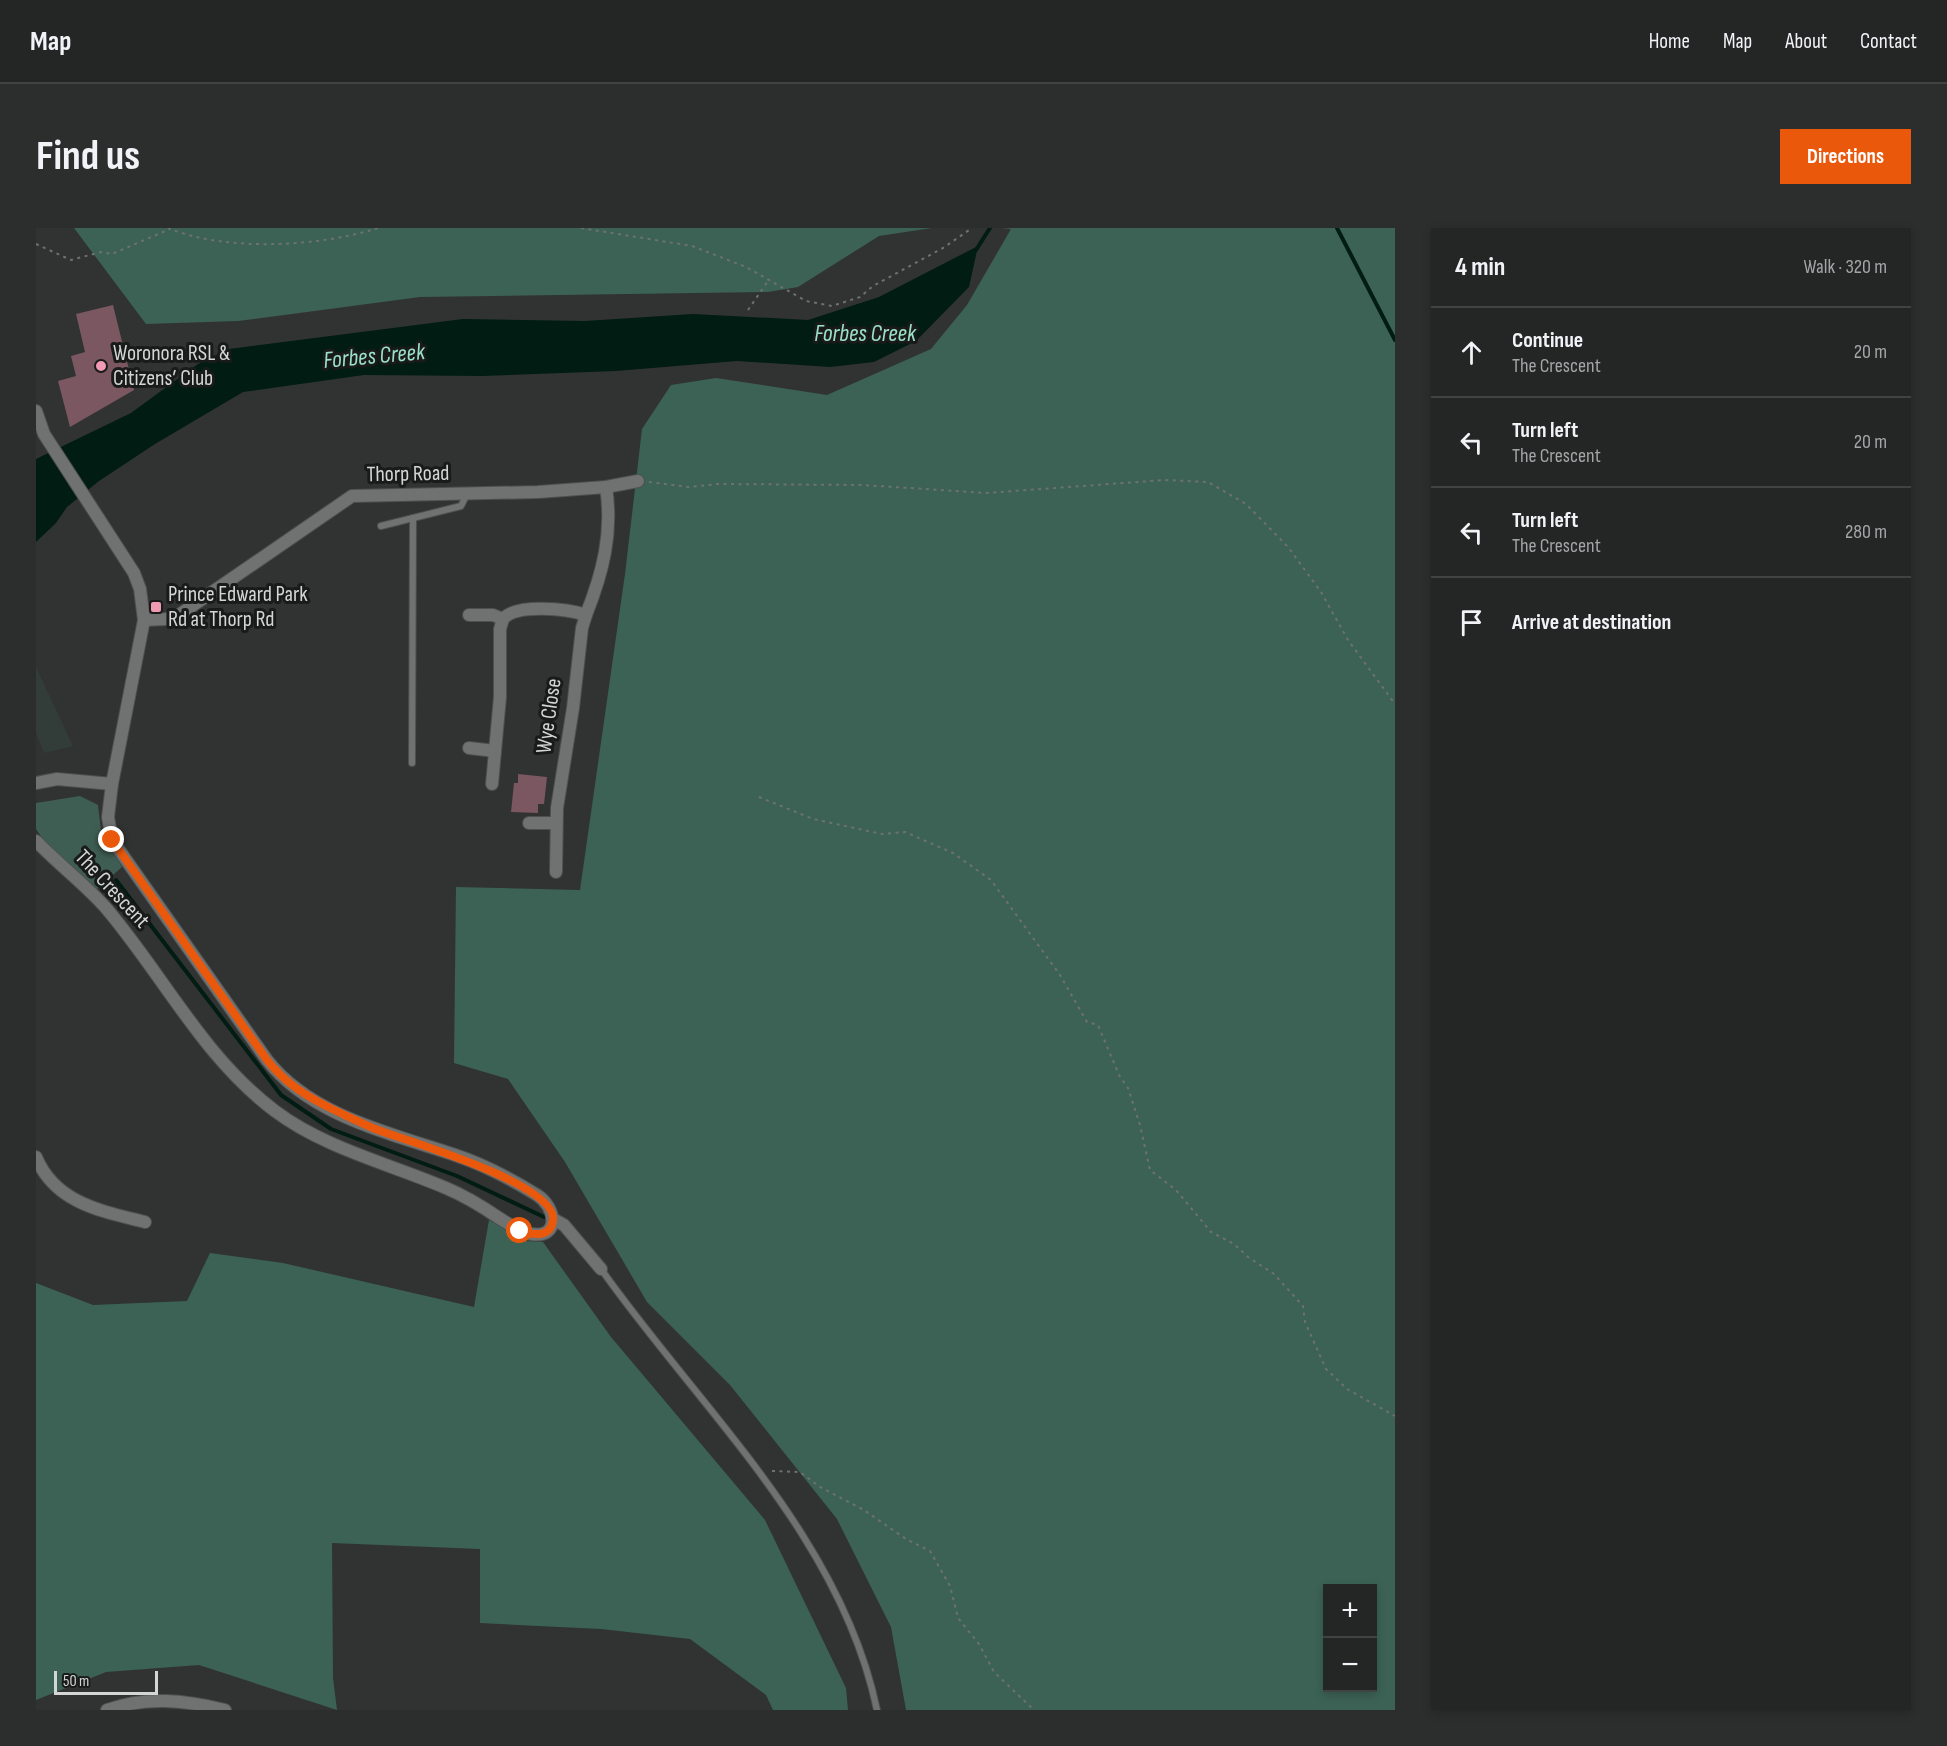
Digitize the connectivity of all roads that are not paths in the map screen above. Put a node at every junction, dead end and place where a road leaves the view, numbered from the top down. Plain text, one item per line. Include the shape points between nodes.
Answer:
1 (36, 411) edge
2 (40, 436) edge
3 (638, 481) road end
4 (606, 486) junction
5 (467, 494) junction
6 (413, 518) junction
7 (381, 526) dead end
8 (468, 615) dead end
9 (586, 615) junction
10 (503, 619) junction
11 (144, 620) junction
12 (469, 748) dead end
13 (495, 751) junction
14 (412, 763) dead end
15 (36, 783) edge
16 (112, 784) junction
17 (492, 784) dead end
18 (529, 823) dead end
19 (556, 823) junction
20 (36, 841) edge
21 (555, 872) dead end
22 (36, 1156) edge
23 (41, 1180) edge
24 (553, 1219) junction
25 (145, 1222) dead end
26 (601, 1269) joint
27 (107, 1710) edge
28 (225, 1710) edge
29 (877, 1710) edge

1 - 2 street
2 - 11 street via 52,447 134,573
3 - 4 street, Thorp Road
4 - 5 street, Thorp Road
4 - 9 street, Wye Close via 608,543
5 - 6 lane via 461,506
5 - 11 street, Thorp Road via 352,496 179,615
6 - 7 lane
6 - 14 lane
8 - 10 street
9 - 10 street via 556,609 513,612
9 - 19 street, Wye Close
10 - 13 street
11 - 16 street, The Crescent
12 - 13 street
13 - 17 street
15 - 16 street via 57,779
16 - 24 street, The Crescent via 108,817 112,840 285,1081 376,1129 468,1160 547,1204
18 - 19 street
19 - 21 street, Wye Close
20 - 24 street, The Crescent via 105,906 206,1044 275,1111 339,1145 449,1189 520,1231 546,1233
22 - 23 street
23 - 25 street via 95,1210
24 - 26 street, The Crescent via 564,1226
26 - 29 lane via 788,1512 830,1583 869,1674
27 - 28 street via 143,1701

